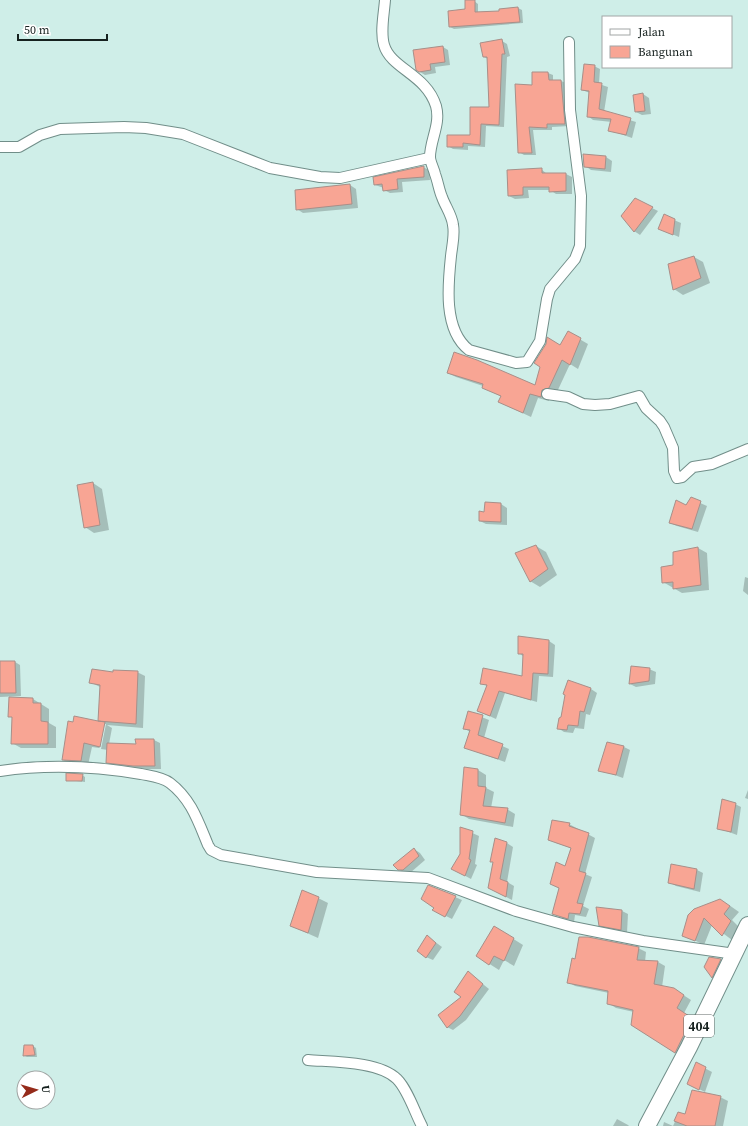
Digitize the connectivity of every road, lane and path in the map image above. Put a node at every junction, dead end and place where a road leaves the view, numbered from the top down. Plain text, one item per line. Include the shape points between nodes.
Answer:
1 (385, 0) edge
2 (569, 42) dead end
3 (0, 147) edge
4 (429, 158) junction
5 (547, 394) dead end
6 (748, 449) edge
7 (0, 771) edge
8 (746, 933) edge
9 (735, 954) junction
10 (308, 1060) dead end
11 (422, 1126) edge
12 (647, 1126) edge

1 - 4 street via 383,36 386,52 421,82 436,105 438,116
2 - 4 street via 570,110 581,196 580,246 575,259 550,289 540,341 527,362 476,353 463,345 457,336 449,294 453,224
3 - 4 street via 19,147 40,135 60,129 124,127 183,134 270,168 320,178 340,178
5 - 6 street via 595,405 610,404 639,396 646,408 664,427 674,449 674,471 678,478 693,467 712,464
7 - 9 street via 67,766 158,778 168,782 187,798 208,845 221,856 317,872 428,878 516,911 573,927 643,941
8 - 9 main road, 404
9 - 12 main road, 404
10 - 11 street via 365,1065 391,1074 402,1085

